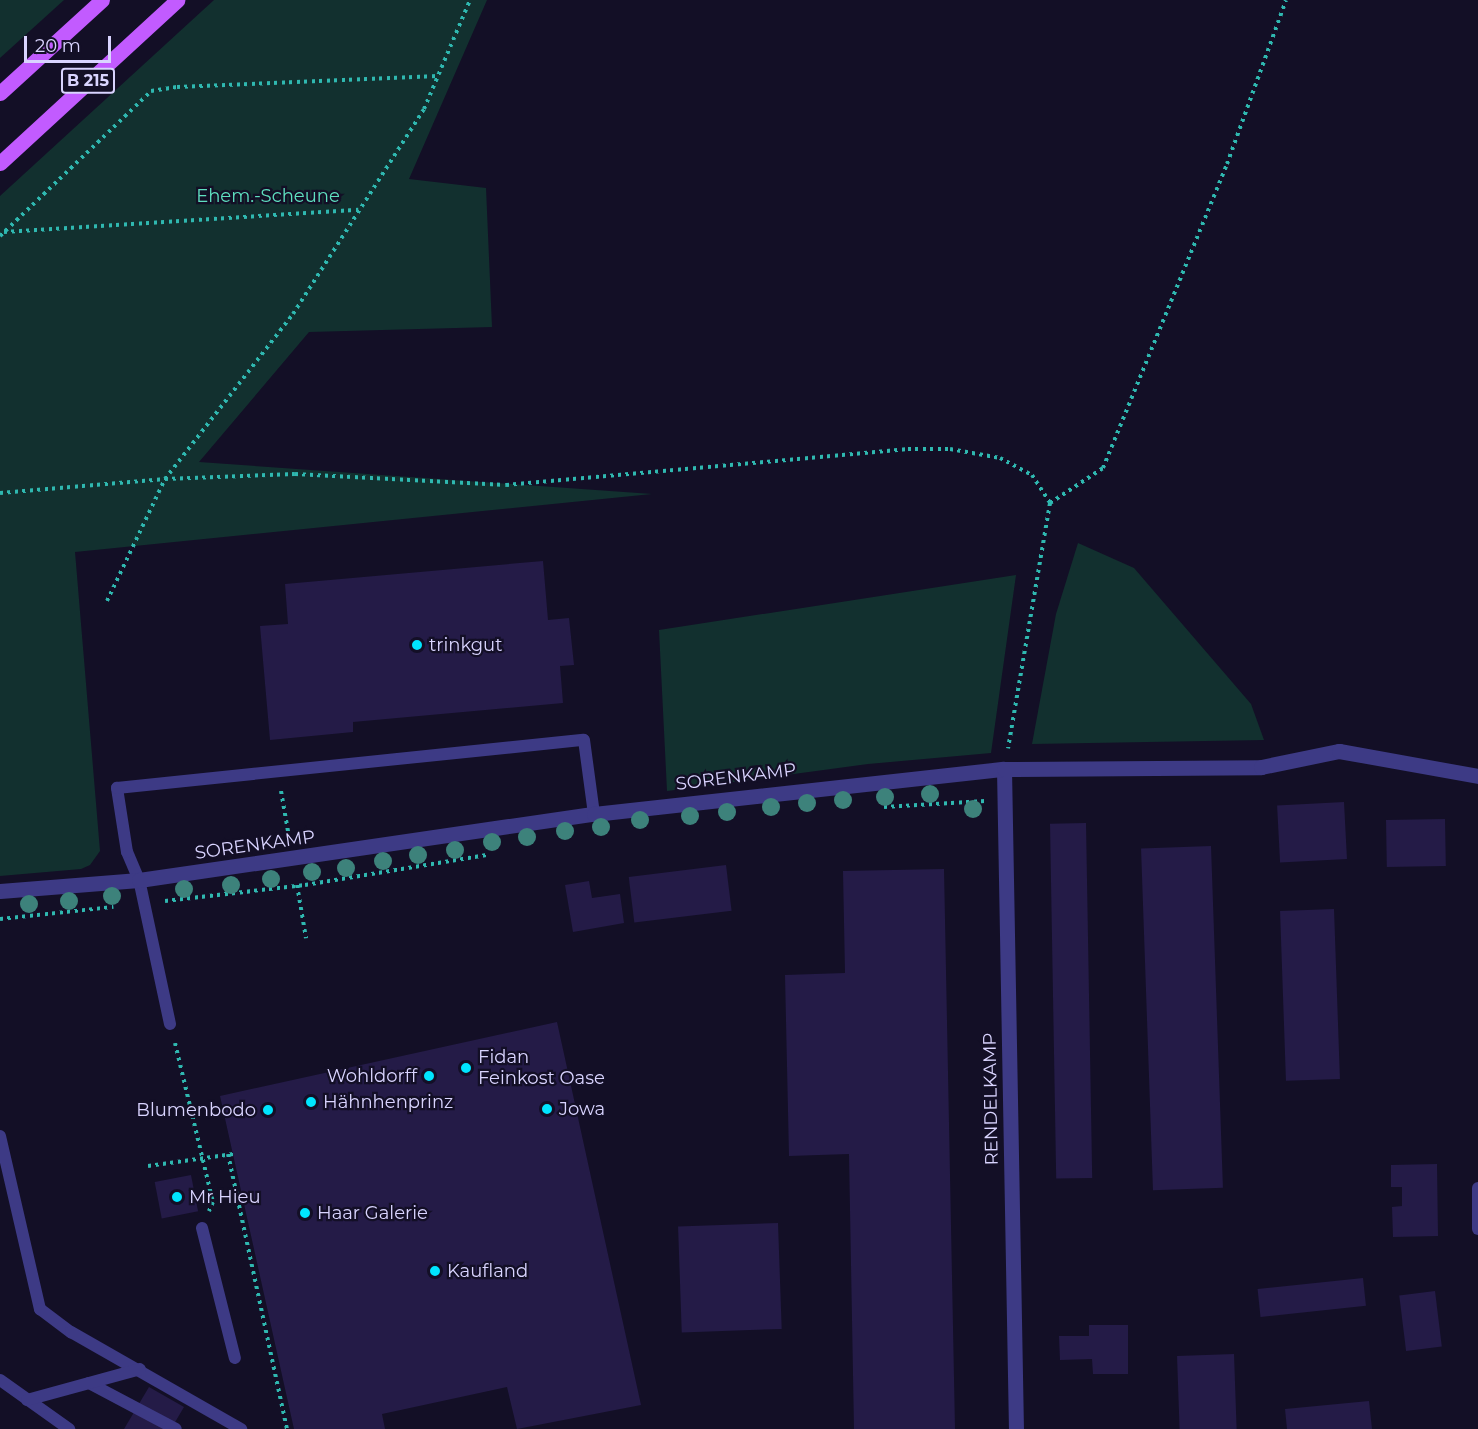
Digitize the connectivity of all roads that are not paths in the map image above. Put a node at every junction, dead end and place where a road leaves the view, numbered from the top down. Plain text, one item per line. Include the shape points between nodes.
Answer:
1 (102, 0) edge
2 (177, 0) edge
3 (0, 93) edge
4 (0, 163) edge
5 (1004, 769) junction
6 (1478, 776) edge
7 (594, 814) junction
8 (139, 880) junction
9 (0, 891) edge
10 (170, 1024) road end
11 (0, 1136) edge
12 (1478, 1188) edge
13 (202, 1228) road end
14 (1478, 1229) edge
15 (235, 1358) dead end
16 (140, 1369) junction
17 (0, 1380) edge
18 (89, 1383) junction
19 (27, 1400) junction
20 (69, 1429) edge
21 (176, 1429) edge
22 (241, 1429) edge
23 (1017, 1429) edge

1 - 3 main road, B 215
2 - 4 main road, B 215
5 - 6 street, SORENKAMP via 1261,766 1339,751
5 - 7 street, SORENKAMP
5 - 23 street, RENDELKAMP
7 - 8 street, SORENKAMP
7 - 8 lane via 584,740 117,788 127,852
8 - 9 street, SORENKAMP
8 - 10 lane
11 - 16 lane via 40,1309 71,1332
12 - 14 lane
13 - 15 lane
16 - 18 lane
16 - 22 lane
17 - 19 lane
18 - 19 lane
18 - 21 lane
19 - 20 lane

